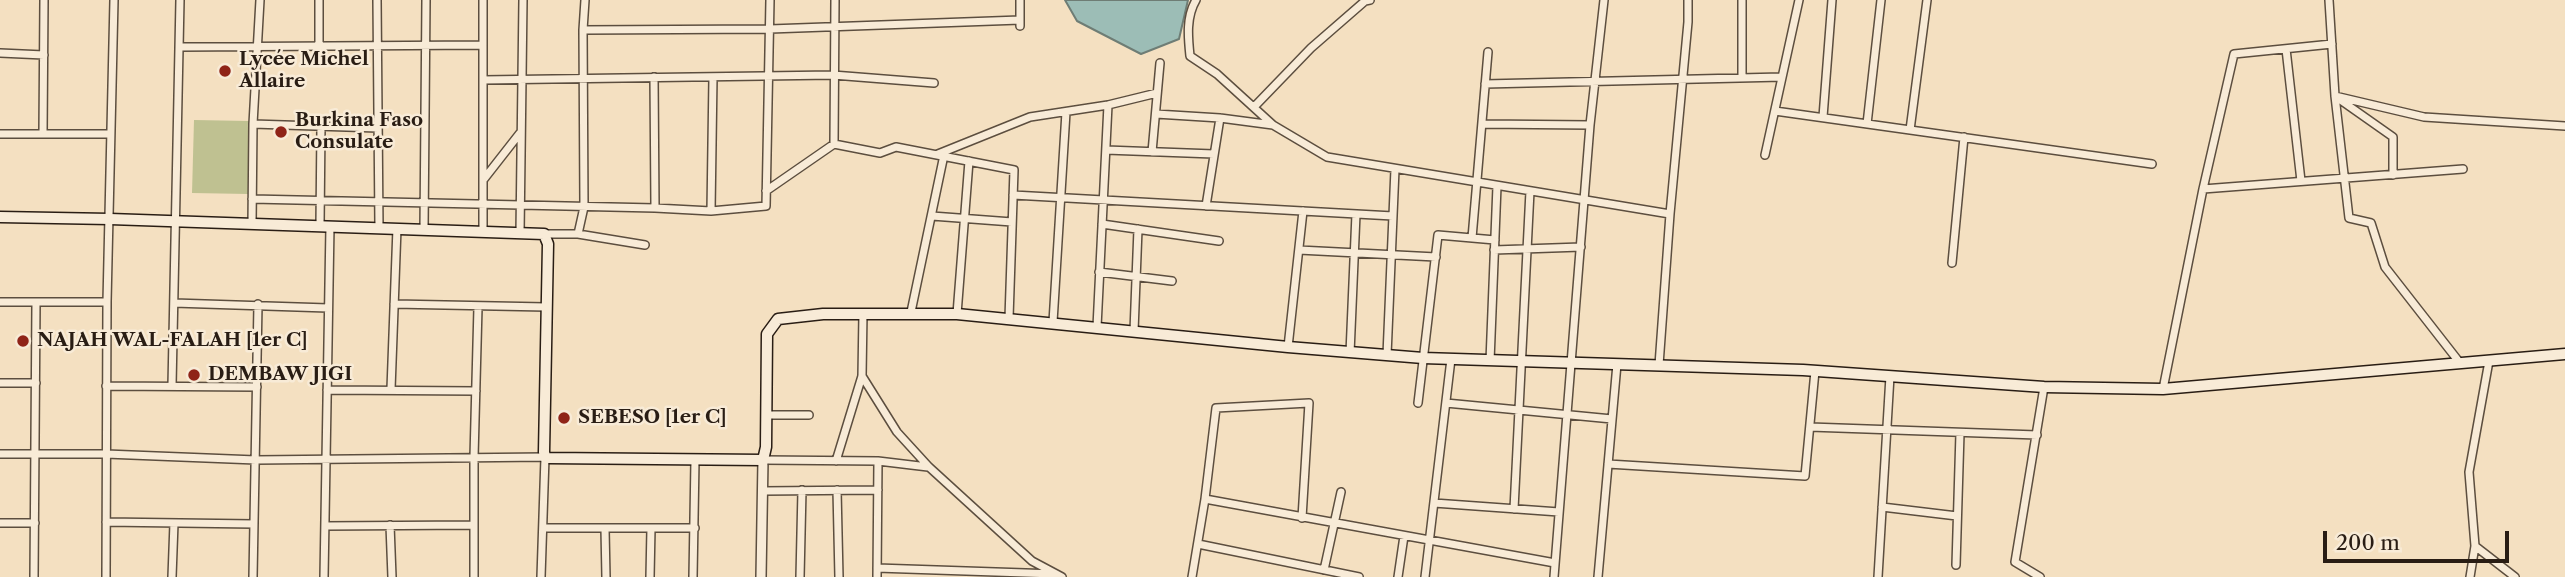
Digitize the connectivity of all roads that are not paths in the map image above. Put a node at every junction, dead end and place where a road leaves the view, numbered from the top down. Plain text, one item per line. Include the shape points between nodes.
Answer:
1 (44, 0) edge
2 (114, 0) edge
3 (180, 0) edge
4 (260, 0) edge
5 (319, 0) edge
6 (377, 0) edge
7 (426, 0) edge
8 (482, 0) edge
9 (523, 0) edge
10 (586, 0) edge
11 (770, 0) edge
12 (835, 0) edge
13 (1020, 0) edge
14 (1196, 0) edge
15 (1370, 0) edge
16 (1604, 0) edge
17 (1688, 0) edge
18 (1742, 0) edge
19 (1799, 0) edge
20 (1832, 0) edge
21 (1881, 0) edge
22 (1927, 0) edge
23 (2329, 0) edge
24 (834, 27) junction
25 (770, 29) junction
26 (583, 30) junction
27 (2332, 44) junction
28 (483, 45) junction
29 (426, 46) junction
30 (180, 47) junction
31 (258, 47) junction
32 (319, 47) junction
33 (376, 47) junction
34 (2286, 49) junction
35 (1488, 52) dead end
36 (0, 53) edge
37 (44, 55) junction
38 (1160, 63) dead end
39 (833, 75) junction
40 (654, 77) junction
41 (713, 77) junction
42 (769, 77) junction
43 (1782, 77) junction
44 (583, 78) junction
45 (1742, 78) junction
46 (522, 79) junction
47 (483, 80) junction
48 (1682, 80) junction
49 (1595, 82) junction
50 (934, 83) dead end
51 (1485, 83) junction
52 (1157, 93) junction
53 (2335, 96) junction
54 (1108, 104) junction
55 (1254, 107) junction
56 (1775, 111) junction
57 (1066, 113) junction
58 (1156, 114) junction
59 (1823, 117) junction
60 (1220, 118) junction
61 (253, 124) junction
62 (1482, 124) junction
63 (1867, 124) junction
64 (1273, 125) junction
65 (1590, 125) junction
66 (321, 126) junction
67 (2565, 126) edge
68 (378, 128) junction
69 (1910, 130) junction
70 (520, 133) junction
71 (0, 134) edge
72 (43, 134) junction
73 (110, 134) junction
74 (1964, 137) junction
75 (834, 144) junction
76 (1106, 150) junction
77 (1152, 152) junction
78 (1214, 154) junction
79 (941, 155) junction
80 (1765, 155) dead end
81 (969, 161) junction
82 (2152, 164) dead end
83 (1395, 169) junction
84 (2463, 169) dead end
85 (2393, 175) junction
86 (2343, 178) junction
87 (484, 179) junction
88 (2301, 181) junction
89 (1477, 183) junction
90 (1497, 186) junction
91 (2203, 189) junction
92 (766, 191) junction
93 (1530, 191) junction
94 (1013, 195) junction
95 (1060, 198) junction
96 (252, 199) junction
97 (1585, 199) junction
98 (320, 200) junction
99 (1103, 200) junction
100 (378, 201) junction
101 (425, 203) junction
102 (484, 204) junction
103 (520, 205) junction
104 (1206, 206) junction
105 (584, 207) junction
106 (655, 208) junction
107 (711, 211) junction
108 (1303, 211) junction
109 (1356, 214) junction
110 (1670, 214) junction
111 (932, 216) junction
112 (1393, 216) junction
113 (0, 217) edge
114 (964, 218) junction
115 (110, 219) junction
116 (177, 222) junction
117 (1012, 222) junction
118 (252, 224) junction
119 (1102, 224) junction
120 (325, 226) junction
121 (379, 227) junction
122 (397, 228) junction
123 (424, 229) junction
124 (1138, 229) junction
125 (483, 232) junction
126 (520, 233) junction
127 (544, 234) junction
128 (578, 234) junction
129 (1472, 238) junction
130 (1495, 240) junction
131 (1219, 241) dead end
132 (645, 245) dead end
133 (1581, 247) junction
134 (1527, 249) junction
135 (1299, 250) junction
136 (1494, 250) junction
137 (1354, 252) junction
138 (1391, 253) junction
139 (1436, 257) junction
140 (1952, 263) dead end
141 (1099, 272) junction
142 (1136, 277) junction
143 (1172, 281) dead end
144 (0, 302) edge
145 (36, 302) junction
146 (107, 302) junction
147 (174, 303) junction
148 (258, 304) junction
149 (394, 304) junction
150 (478, 307) junction
151 (546, 307) junction
152 (328, 308) junction
153 (863, 313) junction
154 (911, 313) junction
155 (957, 314) junction
156 (1009, 318) junction
157 (1052, 323) junction
158 (1097, 327) junction
159 (1134, 331) junction
160 (1288, 347) junction
161 (1350, 353) junction
162 (2565, 354) edge
163 (1387, 355) junction
164 (1423, 358) junction
165 (1451, 359) junction
166 (1490, 361) junction
167 (2489, 361) junction
168 (1522, 362) junction
169 (2460, 363) junction
170 (1571, 364) junction
171 (1617, 364) junction
172 (1659, 365) junction
173 (1815, 371) junction
174 (862, 376) junction
175 (1890, 376) junction
176 (0, 383) edge
177 (36, 383) junction
178 (106, 386) junction
179 (172, 386) junction
180 (257, 387) junction
181 (2044, 387) junction
182 (2163, 388) junction
183 (391, 389) junction
184 (327, 390) junction
185 (476, 391) junction
186 (1418, 403) dead end
187 (1446, 403) junction
188 (1519, 410) junction
189 (766, 415) junction
190 (809, 415) dead end
191 (1567, 415) junction
192 (1612, 419) junction
193 (1810, 427) junction
194 (1887, 430) junction
195 (1960, 433) junction
196 (2037, 435) junction
197 (0, 454) edge
198 (36, 454) junction
199 (106, 454) junction
200 (474, 457) junction
201 (545, 457) junction
202 (256, 460) junction
203 (326, 460) junction
204 (695, 460) junction
205 (763, 460) junction
206 (836, 461) junction
207 (878, 461) junction
208 (1608, 464) junction
209 (929, 467) junction
210 (878, 489) junction
211 (837, 490) junction
212 (763, 491) junction
213 (802, 491) junction
214 (1341, 492) dead end
215 (1205, 499) junction
216 (1434, 503) junction
217 (1882, 507) junction
218 (1514, 509) junction
219 (1559, 512) junction
220 (1958, 516) junction
221 (1302, 517) junction
222 (106, 522) junction
223 (0, 523) edge
224 (35, 523) junction
225 (174, 523) junction
226 (1334, 523) junction
227 (254, 524) junction
228 (390, 525) junction
229 (325, 526) junction
230 (474, 526) junction
231 (543, 528) junction
232 (651, 528) junction
233 (695, 528) junction
234 (605, 529) junction
235 (1404, 536) junction
236 (1429, 541) junction
237 (1198, 544) junction
238 (2475, 546) junction
239 (1555, 563) junction
240 (1956, 565) dead end
241 (1324, 570) junction
242 (877, 573) edge
243 (953, 574) edge
244 (1033, 575) edge
245 (1062, 576) edge
246 (2037, 576) edge
247 (34, 577) edge
248 (106, 577) edge
249 (172, 577) edge
250 (253, 577) edge
251 (324, 577) edge
252 (392, 577) edge
253 (474, 577) edge
254 (541, 577) edge
255 (606, 577) edge
256 (650, 577) edge
257 (693, 577) edge
258 (761, 577) edge
259 (800, 577) edge
260 (839, 577) edge
261 (1192, 577) edge
262 (1359, 577) edge
263 (1398, 577) edge
264 (1424, 577) edge
265 (1554, 577) edge
266 (1598, 577) edge
267 (1878, 577) edge
268 (2470, 577) edge
269 (2515, 577) edge

1 - 37 street
2 - 73 street
3 - 30 street
4 - 31 street
5 - 32 street
6 - 33 street
7 - 29 street
8 - 28 street
9 - 46 street
10 - 26 street
11 - 25 street
12 - 24 street
13 - 24 street via 1020,23
14 - 55 street via 1191,8 1189,56
15 - 55 street via 1311,48
16 - 49 street
17 - 48 street
18 - 45 street
19 - 43 street
20 - 59 street
21 - 63 street
22 - 69 street
23 - 27 street
24 - 25 street
24 - 39 street
25 - 26 street
25 - 42 street
26 - 44 street
27 - 34 street
27 - 53 street
28 - 29 street
28 - 47 street
29 - 33 street
29 - 101 street
30 - 31 street
30 - 116 street
31 - 32 street
31 - 61 street
32 - 33 street
33 - 68 street
34 - 88 street
34 - 91 street via 2234,54
35 - 51 street
36 - 37 street
37 - 72 street
38 - 52 street
39 - 42 street
39 - 50 street
39 - 75 street
40 - 41 street
40 - 44 street
40 - 106 street
41 - 42 street
41 - 107 street
42 - 92 street
43 - 45 street
43 - 56 street
44 - 46 street
44 - 105 street
45 - 48 street
46 - 47 street
46 - 70 street
47 - 87 street
48 - 49 street
48 - 110 street
49 - 51 street
49 - 65 street
51 - 62 street
52 - 54 street
52 - 58 street
53 - 67 street via 2424,117
53 - 85 street via 2393,137
53 - 86 street
54 - 57 street
54 - 76 street
55 - 64 street
56 - 59 street
56 - 80 street
57 - 79 street via 1030,117
57 - 95 street
58 - 60 street
58 - 77 street
59 - 63 street
60 - 64 street
60 - 78 street
61 - 66 street
61 - 96 street
62 - 65 street
62 - 89 street
63 - 69 street
64 - 83 street via 1327,157
65 - 97 street
66 - 68 street
66 - 98 street
68 - 100 street
69 - 74 street
70 - 87 street
70 - 103 street
71 - 72 street
72 - 73 street
73 - 115 street
74 - 82 street
74 - 140 street
75 - 79 street via 880,153 896,146
75 - 92 street
76 - 77 street
76 - 99 street
77 - 78 street
78 - 104 street
79 - 81 street
79 - 111 street
81 - 94 street via 1014,170
81 - 114 street
83 - 89 street
83 - 112 street
84 - 85 street
85 - 86 street
86 - 88 street
86 - 169 street via 2349,218 2371,223 2385,267
87 - 102 street
88 - 91 street
89 - 90 street
89 - 129 street
90 - 93 street
90 - 130 street
91 - 182 street
92 - 107 street via 766,206
93 - 97 street
93 - 134 street
94 - 95 street
94 - 117 street
95 - 99 street
95 - 157 street
96 - 98 street
96 - 118 street
97 - 110 street
97 - 133 street
98 - 100 street
98 - 120 street
99 - 104 street
99 - 119 street
100 - 101 street
100 - 121 street
101 - 102 street
101 - 123 street
102 - 103 street
102 - 125 street
103 - 105 street
103 - 126 street
104 - 108 street
105 - 106 street
105 - 128 street
106 - 107 street
108 - 109 street
108 - 135 street
109 - 112 street
109 - 137 street
110 - 172 street
111 - 114 street
111 - 154 street
112 - 138 street
113 - 115 main road
114 - 117 street
114 - 155 street
115 - 116 main road
115 - 146 street
116 - 118 main road
116 - 147 street
117 - 156 street
118 - 120 main road
119 - 124 street
119 - 141 street
120 - 121 main road
120 - 152 street
121 - 122 main road
122 - 123 main road
122 - 149 street
123 - 125 main road
124 - 131 street
124 - 142 street
125 - 126 main road
126 - 127 main road
127 - 128 street
127 - 151 main road via 548,244
128 - 132 street
129 - 130 street
129 - 139 street via 1438,235
130 - 136 street
133 - 134 street
133 - 170 street
134 - 136 street
134 - 168 street
135 - 137 street
135 - 160 street
136 - 166 street
137 - 138 street
137 - 161 street
138 - 139 street
138 - 163 street
139 - 164 street
141 - 142 street
141 - 158 street
142 - 143 street
142 - 159 street
144 - 145 street
145 - 146 street
145 - 177 street
146 - 178 street
147 - 148 street
147 - 179 street
148 - 152 street
148 - 180 street
149 - 150 street
149 - 183 street
150 - 151 street
150 - 185 street
151 - 201 main road
152 - 184 street
153 - 154 main road
153 - 174 street
153 - 189 main road via 778,319 766,334
154 - 155 main road
155 - 156 main road
156 - 157 main road
157 - 158 main road
158 - 159 main road
159 - 160 main road
160 - 161 main road
161 - 163 main road
162 - 167 main road
163 - 164 main road
164 - 165 main road
164 - 186 street
165 - 166 main road
165 - 187 street
166 - 168 main road
167 - 169 main road
167 - 238 street via 2469,472
168 - 170 main road
168 - 188 street
169 - 182 main road
170 - 171 main road
170 - 191 street
171 - 172 main road
171 - 192 street
172 - 173 main road
173 - 175 main road
173 - 193 street
174 - 206 street
174 - 209 street via 897,432
175 - 181 main road
175 - 194 street
176 - 177 street
177 - 198 street
178 - 179 street
178 - 199 street
179 - 180 street
180 - 202 street
181 - 182 main road
181 - 196 street
183 - 184 street
183 - 185 street
184 - 203 street
185 - 200 street
187 - 188 street
187 - 216 street
188 - 191 street
188 - 218 street
189 - 190 street
189 - 205 main road
191 - 192 street
191 - 219 street
192 - 208 street
193 - 194 street
193 - 208 street via 1805,476
194 - 195 street
194 - 217 street
195 - 196 street
195 - 220 street
196 - 246 street via 2015,562
197 - 198 street
198 - 199 street
198 - 224 street
199 - 202 street
199 - 222 street
200 - 201 street
200 - 203 street
200 - 230 street
201 - 204 main road
201 - 231 street
202 - 203 street
202 - 227 street
203 - 229 street
204 - 205 main road
204 - 233 street
205 - 206 street
205 - 212 street
206 - 207 street
207 - 209 street
207 - 210 street
208 - 266 street
209 - 245 street via 1032,561
210 - 211 street
210 - 242 street
211 - 213 street
211 - 260 street
212 - 213 street
212 - 258 street
213 - 259 street
214 - 226 street
215 - 221 street
215 - 221 street via 1216,408 1309,403
215 - 237 street
216 - 218 street
216 - 236 street
217 - 220 street
217 - 267 street
218 - 219 street
219 - 239 street
220 - 240 street
221 - 226 street
222 - 225 street
222 - 248 street
223 - 224 street
224 - 247 street
225 - 227 street
225 - 249 street
226 - 235 street
226 - 241 street
227 - 250 street
228 - 229 street
228 - 230 street
228 - 252 street
229 - 251 street
230 - 253 street
231 - 234 street
231 - 254 street
232 - 233 street
232 - 234 street
232 - 256 street
233 - 257 street
234 - 255 street
235 - 236 street
235 - 263 street
236 - 239 street
236 - 264 street
237 - 241 street
237 - 261 street
238 - 268 street
238 - 269 street
239 - 265 street
241 - 262 street
242 - 243 street
243 - 244 street
244 - 245 street

